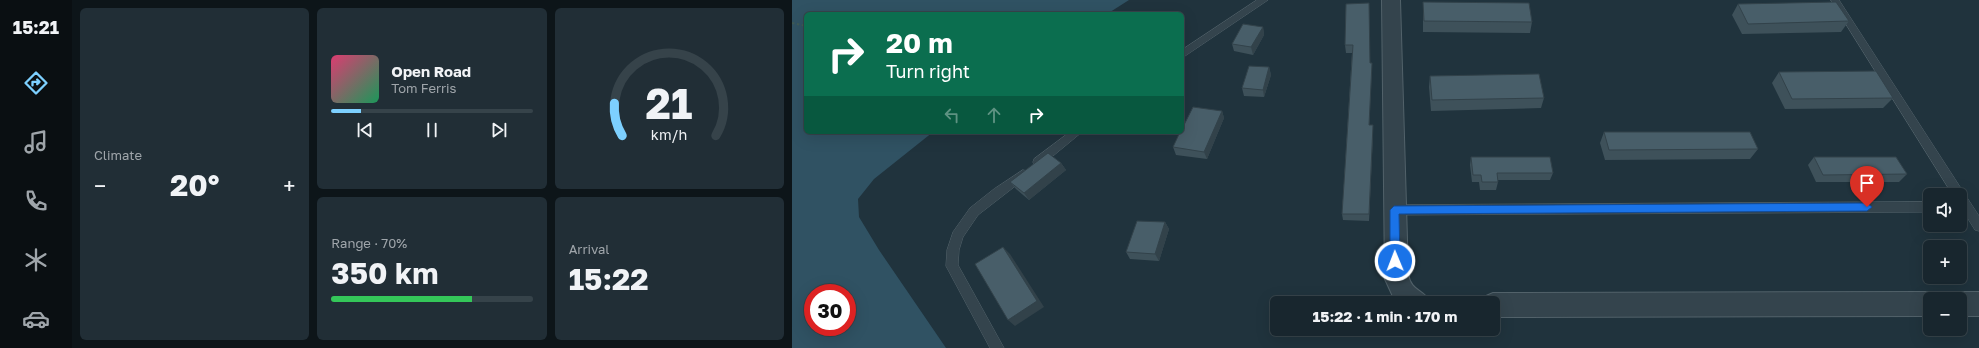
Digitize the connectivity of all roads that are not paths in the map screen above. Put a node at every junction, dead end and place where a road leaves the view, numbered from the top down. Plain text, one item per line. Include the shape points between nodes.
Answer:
1 (1264, 0) edge
2 (1391, 0) edge
3 (1834, 0) edge
4 (1184, 54) edge
5 (1074, 134) edge
6 (1955, 188) edge
7 (1923, 207) edge
8 (1394, 210) junction
9 (1967, 211) edge
10 (1979, 226) edge
11 (1405, 296) edge
12 (1923, 304) edge
13 (1967, 304) edge
14 (1979, 304) edge
15 (1500, 305) edge
16 (997, 348) edge

1 - 4 lane
2 - 8 street
3 - 6 lane
5 - 16 lane via 978,208 965,221 956,236 951,251 952,266
7 - 8 lane
8 - 11 street via 1396,274 1398,287
9 - 10 lane
12 - 15 street
13 - 14 street

